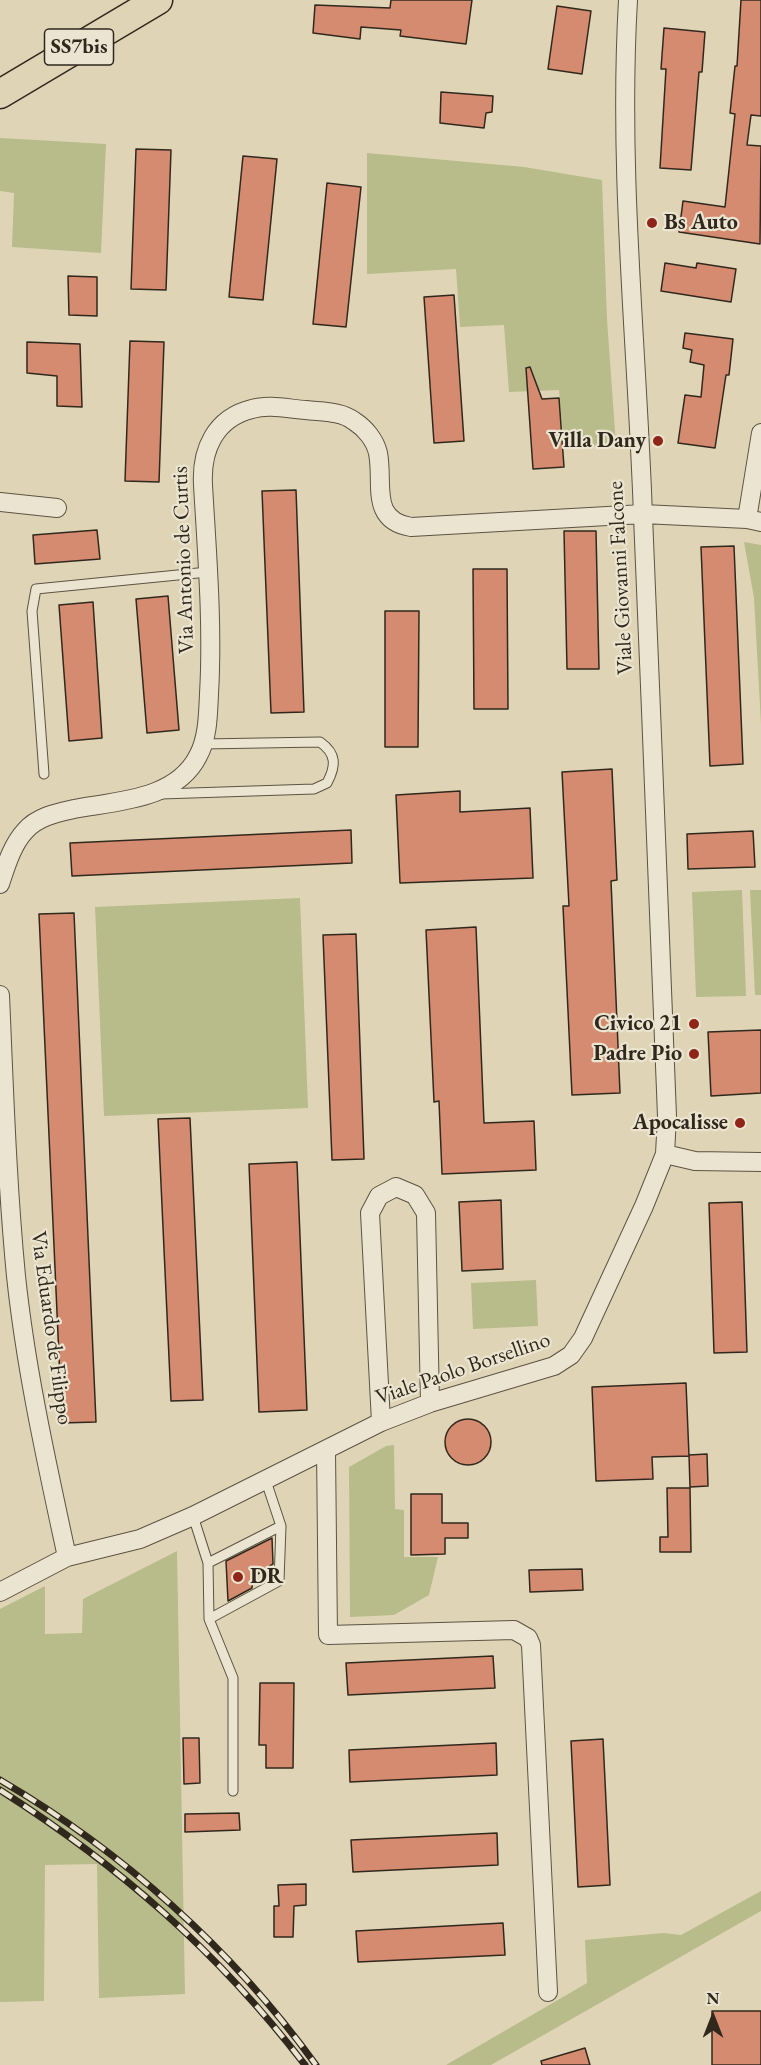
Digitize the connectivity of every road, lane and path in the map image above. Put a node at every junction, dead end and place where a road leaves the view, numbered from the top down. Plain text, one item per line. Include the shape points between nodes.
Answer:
1 (628, 0) edge
2 (149, 3) edge
3 (1, 93) edge
4 (761, 433) edge
5 (0, 502) edge
6 (57, 508) dead end
7 (643, 514) junction
8 (754, 521) edge
9 (208, 572) junction
10 (203, 744) junction
11 (44, 774) dead end
12 (150, 794) junction
13 (0, 884) edge
14 (0, 995) edge
15 (665, 1154) junction
16 (761, 1162) edge
17 (430, 1403) junction
18 (381, 1422) junction
19 (326, 1450) junction
20 (266, 1481) junction
21 (193, 1516) junction
22 (281, 1526) junction
23 (67, 1557) junction
24 (207, 1563) junction
25 (0, 1592) edge
26 (209, 1619) junction
27 (233, 1791) dead end
28 (548, 1992) dead end

1 - 7 street, Viale Giovanni Falcone via 628,231
2 - 3 main road, SS7bis
4 - 8 street
5 - 6 street
7 - 8 street
7 - 9 street, Via Antonio de Curtis via 400,525 391,520 381,501 378,453 373,440 352,419 337,413 253,408 225,422 211,438 204,457
7 - 15 street, Viale Giovanni Falcone via 659,883
9 - 10 street, Via Antonio de Curtis via 211,666
9 - 11 lane via 36,589 32,611
10 - 12 street, Via Antonio de Curtis via 182,778
10 - 12 lane via 320,742 333,758 333,769 327,783 315,789
12 - 13 street via 60,812 35,822 17,840
14 - 23 street, Via Eduardo de Filippo via 16,1276 40,1430
15 - 16 street via 695,1161
15 - 17 street, Viale Paolo Borsellino via 583,1338 571,1355 541,1372
17 - 18 street, Viale Paolo Borsellino
17 - 18 street via 426,1213 415,1195 396,1187 379,1197 370,1213
18 - 19 street, Viale Paolo Borsellino
19 - 20 street, Viale Paolo Borsellino
19 - 28 street via 328,1635 514,1630 528,1638 531,1645
20 - 21 street, Viale Paolo Borsellino
20 - 22 lane
21 - 23 street, Viale Paolo Borsellino via 140,1539
21 - 24 lane
22 - 24 lane
22 - 26 lane via 279,1581
23 - 25 street, Viale Paolo Borsellino
24 - 26 lane
26 - 27 lane via 233,1678

